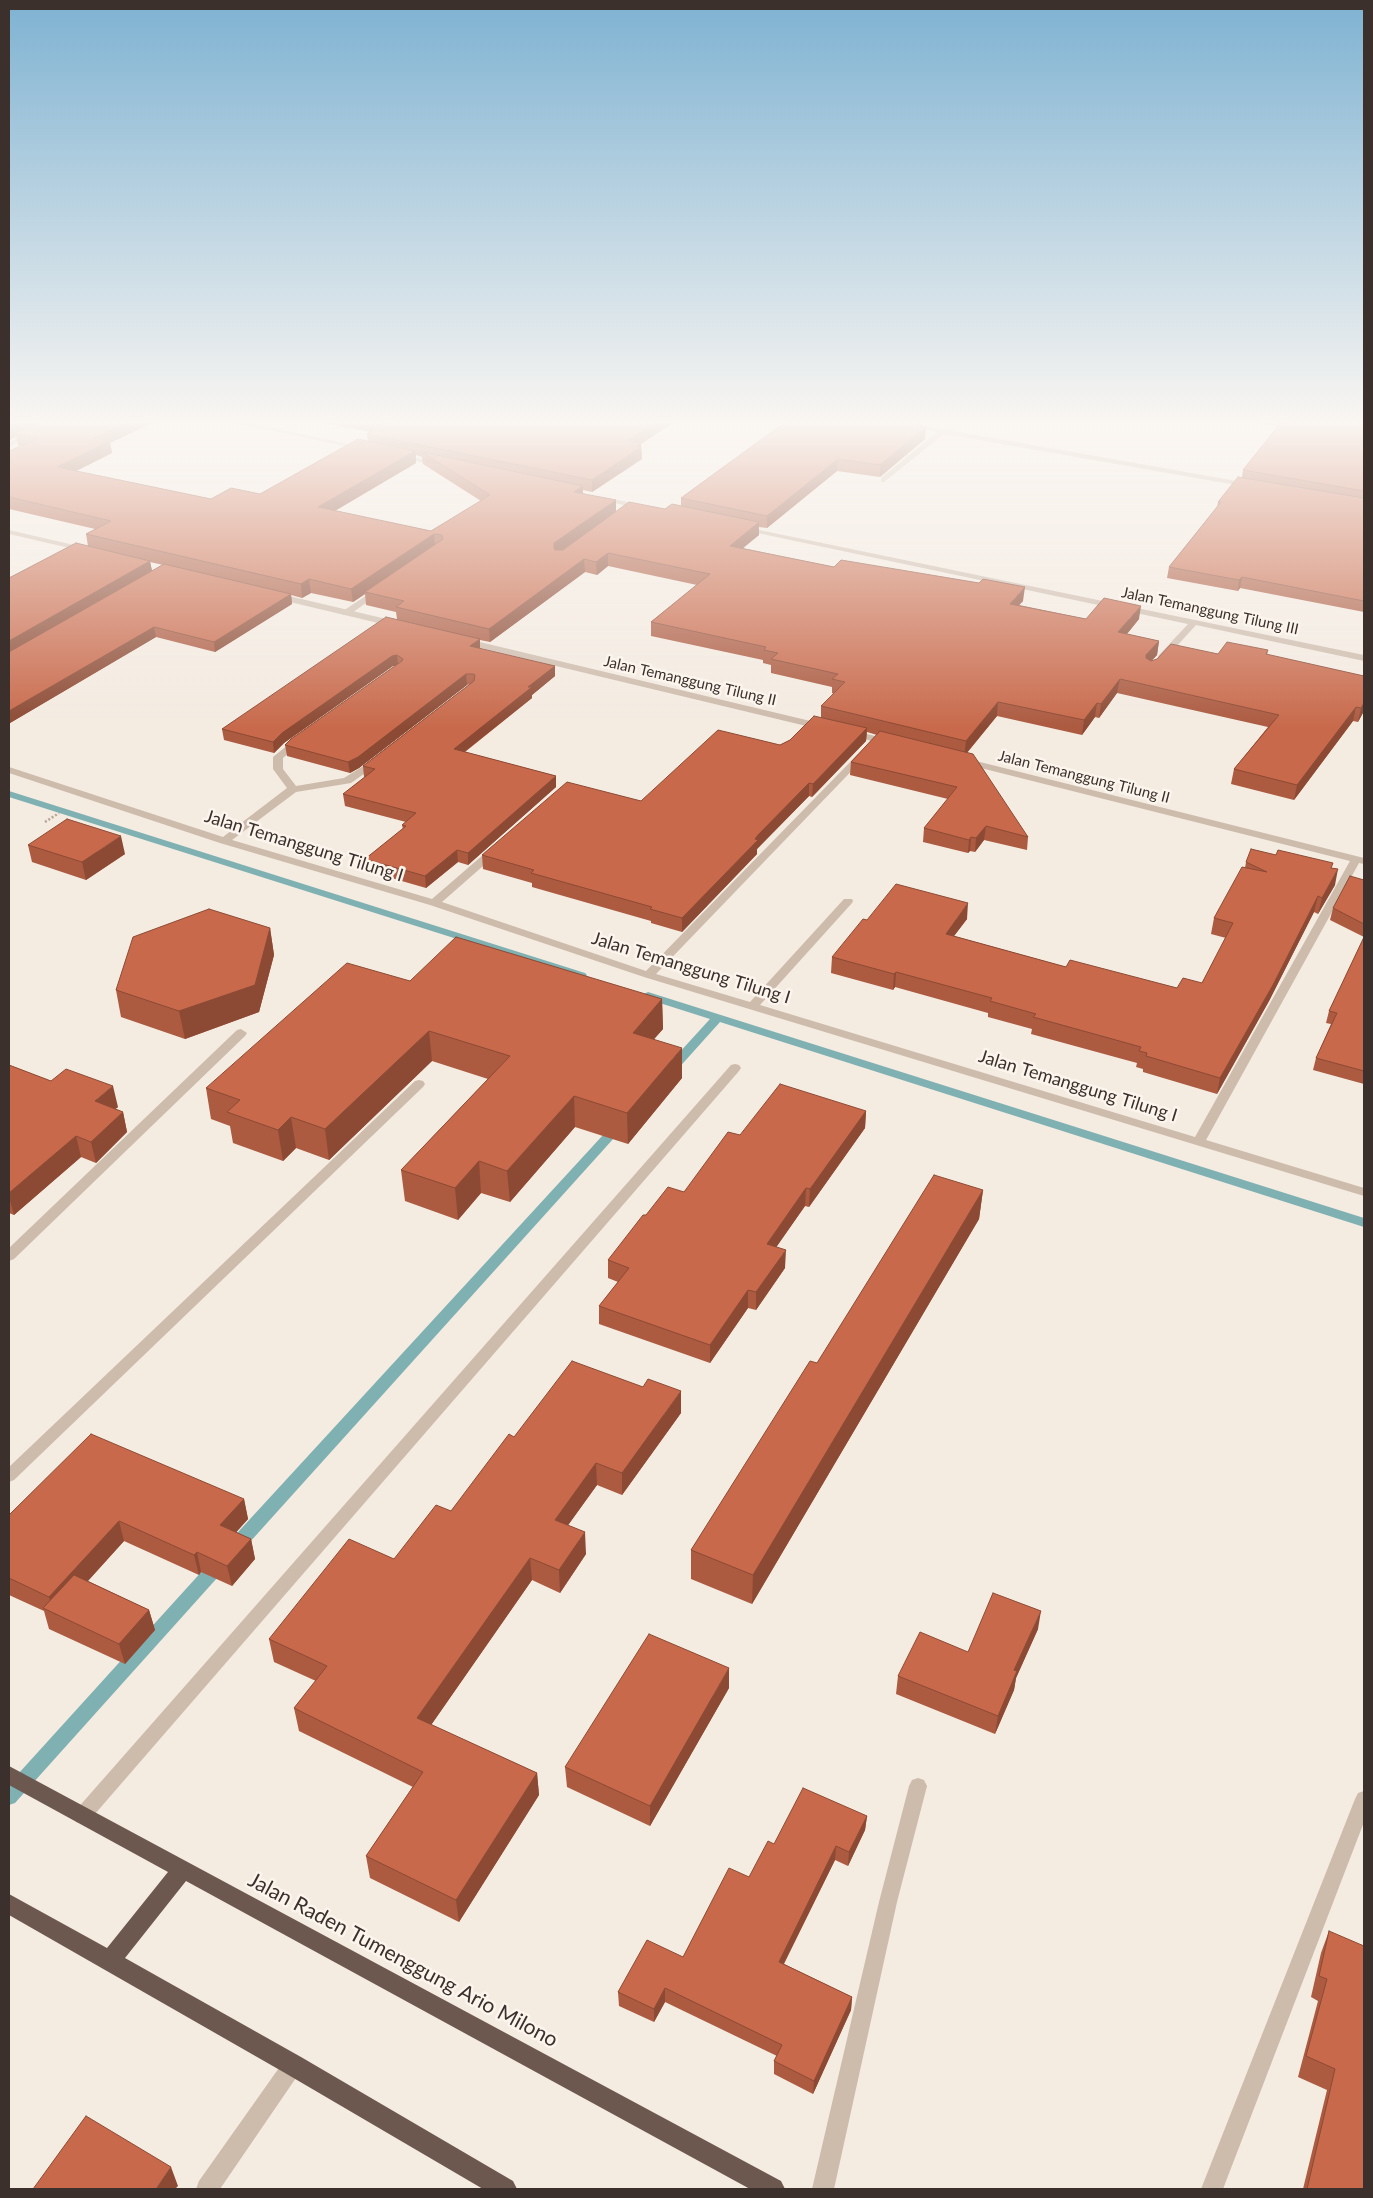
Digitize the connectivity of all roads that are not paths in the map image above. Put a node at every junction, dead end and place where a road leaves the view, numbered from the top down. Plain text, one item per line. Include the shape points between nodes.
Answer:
1 (732, 526) edge
2 (9, 532) edge
3 (71, 546) junction
4 (98, 553) edge
5 (55, 554) edge
6 (385, 586) edge
7 (269, 595) edge
8 (346, 613) junction
9 (1194, 622) junction
10 (401, 626) edge
11 (458, 639) edge
12 (1364, 658) edge
13 (1157, 663) edge
14 (311, 730) edge
15 (877, 740) junction
16 (896, 744) edge
17 (385, 755) edge
18 (952, 758) edge
19 (9, 770) edge
20 (293, 790) junction
21 (224, 841) junction
22 (501, 844) edge
23 (1360, 860) edge
24 (848, 901) dead end
25 (434, 903) junction
26 (648, 974) junction
27 (753, 1006) junction
28 (241, 1033) dead end
29 (735, 1068) dead end
30 (419, 1084) dead end
31 (1199, 1141) junction
32 (1364, 1192) edge
33 (9, 1256) edge
34 (9, 1476) edge
35 (9, 1775) edge
36 (918, 1786) dead end
37 (1364, 1799) edge
38 (80, 1815) junction
39 (182, 1870) junction
40 (9, 1904) edge
41 (109, 1962) junction
42 (293, 2065) junction
43 (207, 2189) edge
44 (506, 2189) edge
45 (773, 2189) edge
46 (824, 2189) edge
47 (1212, 2189) edge

1 - 9 street, Jalan Temanggung Tilung III
2 - 3 street
3 - 4 street
3 - 5 street
6 - 8 street
7 - 8 street
8 - 10 street
9 - 12 street, Jalan Temanggung Tilung III
9 - 13 street
11 - 15 street, Jalan Temanggung Tilung II
14 - 20 street via 278,757 278,769
15 - 16 street, Jalan Temanggung Tilung II
15 - 26 street
17 - 20 street via 347,781
18 - 23 street, Jalan Temanggung Tilung II
19 - 21 street, Jalan Temanggung Tilung I
20 - 21 street
21 - 25 street, Jalan Temanggung Tilung I
22 - 25 street
23 - 31 street
24 - 27 street
25 - 26 street, Jalan Temanggung Tilung I
26 - 27 street, Jalan Temanggung Tilung I
27 - 31 street, Jalan Temanggung Tilung I
28 - 33 street
29 - 38 street
30 - 34 street
31 - 32 street, Jalan Temanggung Tilung I
35 - 38 highway, Jalan Raden Tumenggung Ario Milono
36 - 46 street via 888,1902
37 - 47 street
38 - 39 highway, Jalan Raden Tumenggung Ario Milono
39 - 41 highway
39 - 45 highway, Jalan Raden Tumenggung Ario Milono
40 - 41 highway
41 - 42 highway
42 - 43 street
42 - 44 highway

